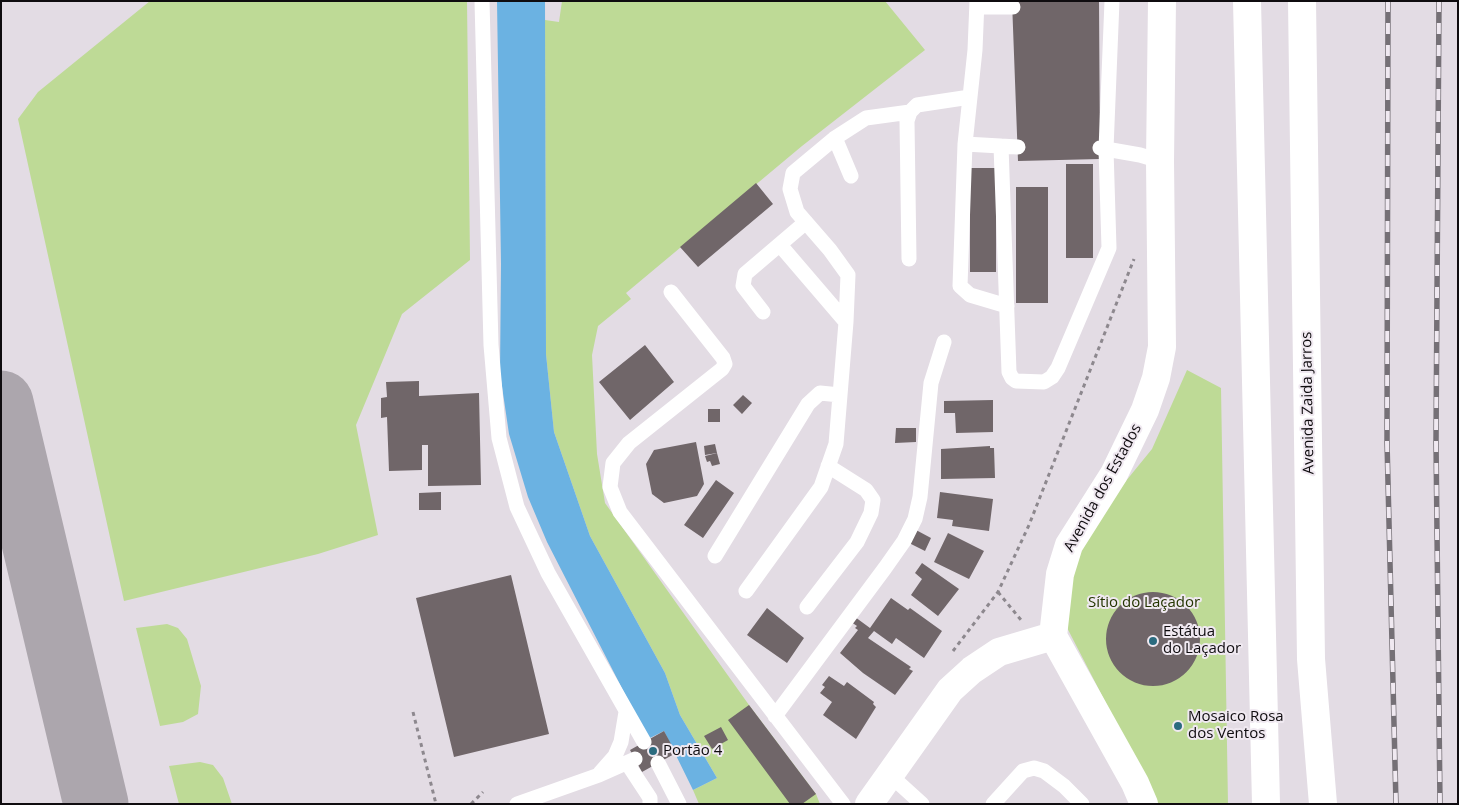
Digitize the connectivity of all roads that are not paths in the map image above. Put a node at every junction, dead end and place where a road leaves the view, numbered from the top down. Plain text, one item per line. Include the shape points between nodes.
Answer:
1 (482, 1) edge
2 (1162, 1) edge
3 (1247, 1) edge
4 (1302, 1) edge
5 (1107, 2) edge
6 (977, 4) edge
7 (1013, 7) dead end
8 (970, 97) junction
9 (910, 112) junction
10 (835, 138) junction
11 (965, 144) junction
12 (1001, 146) junction
13 (1018, 147) dead end
14 (1103, 148) junction
15 (1160, 161) junction
16 (851, 176) dead end
17 (806, 222) junction
18 (780, 244) junction
19 (909, 259) dead end
20 (671, 292) dead end
21 (1007, 306) junction
22 (763, 312) dead end
23 (846, 322) junction
24 (944, 342) dead end
25 (840, 395) junction
26 (828, 466) junction
27 (715, 556) dead end
28 (746, 591) dead end
29 (807, 607) dead end
30 (1042, 640) junction
31 (626, 712) junction
32 (775, 716) junction
33 (644, 742) dead end
34 (658, 763) dead end
35 (598, 775) junction
36 (890, 775) junction
37 (534, 801) edge
38 (517, 804) edge
39 (650, 804) edge
40 (679, 804) edge
41 (843, 804) edge
42 (869, 804) edge
43 (922, 804) edge
44 (993, 804) edge
45 (1082, 804) edge
46 (1144, 804) edge
47 (1266, 804) edge
48 (1323, 804) edge

1 - 31 lane via 491,345 499,438 517,507 548,573
2 - 15 main road, Avenida dos Estados
3 - 47 main road
4 - 48 main road, Avenida Zaida Jarros via 1311,659
5 - 14 lane
6 - 7 lane
6 - 8 lane
8 - 9 lane via 917,105
8 - 11 lane
9 - 10 lane via 866,118
9 - 19 lane via 907,121
10 - 16 lane
10 - 17 lane via 793,172 790,189 798,212
11 - 12 lane
11 - 21 lane via 960,286 970,295
12 - 13 lane
12 - 21 lane
14 - 15 lane
14 - 21 lane via 1109,248 1058,368 1044,382 1016,381 1009,372
15 - 30 main road, Avenida dos Estados via 1162,347 1156,378 1145,410 1114,474 1069,545
17 - 18 lane
17 - 23 lane via 848,275
18 - 22 lane via 745,274 743,286
18 - 23 lane
20 - 32 lane via 725,364 629,444 613,463 610,487 620,512
23 - 25 lane
24 - 32 lane via 931,383 922,482 915,519 885,568
25 - 26 lane via 836,444
25 - 27 lane via 820,393 808,404
26 - 28 lane via 821,487
26 - 29 lane via 866,490 872,500 871,513 857,542
30 - 36 main road via 999,652 972,670 950,690
30 - 46 main road via 1135,783
31 - 33 lane
31 - 35 lane via 622,742 615,756
32 - 41 lane
34 - 40 lane
35 - 37 lane
35 - 39 lane via 631,761
36 - 42 main road
36 - 43 lane
37 - 38 lane
44 - 45 lane via 1022,771 1034,768 1044,771 1064,786

